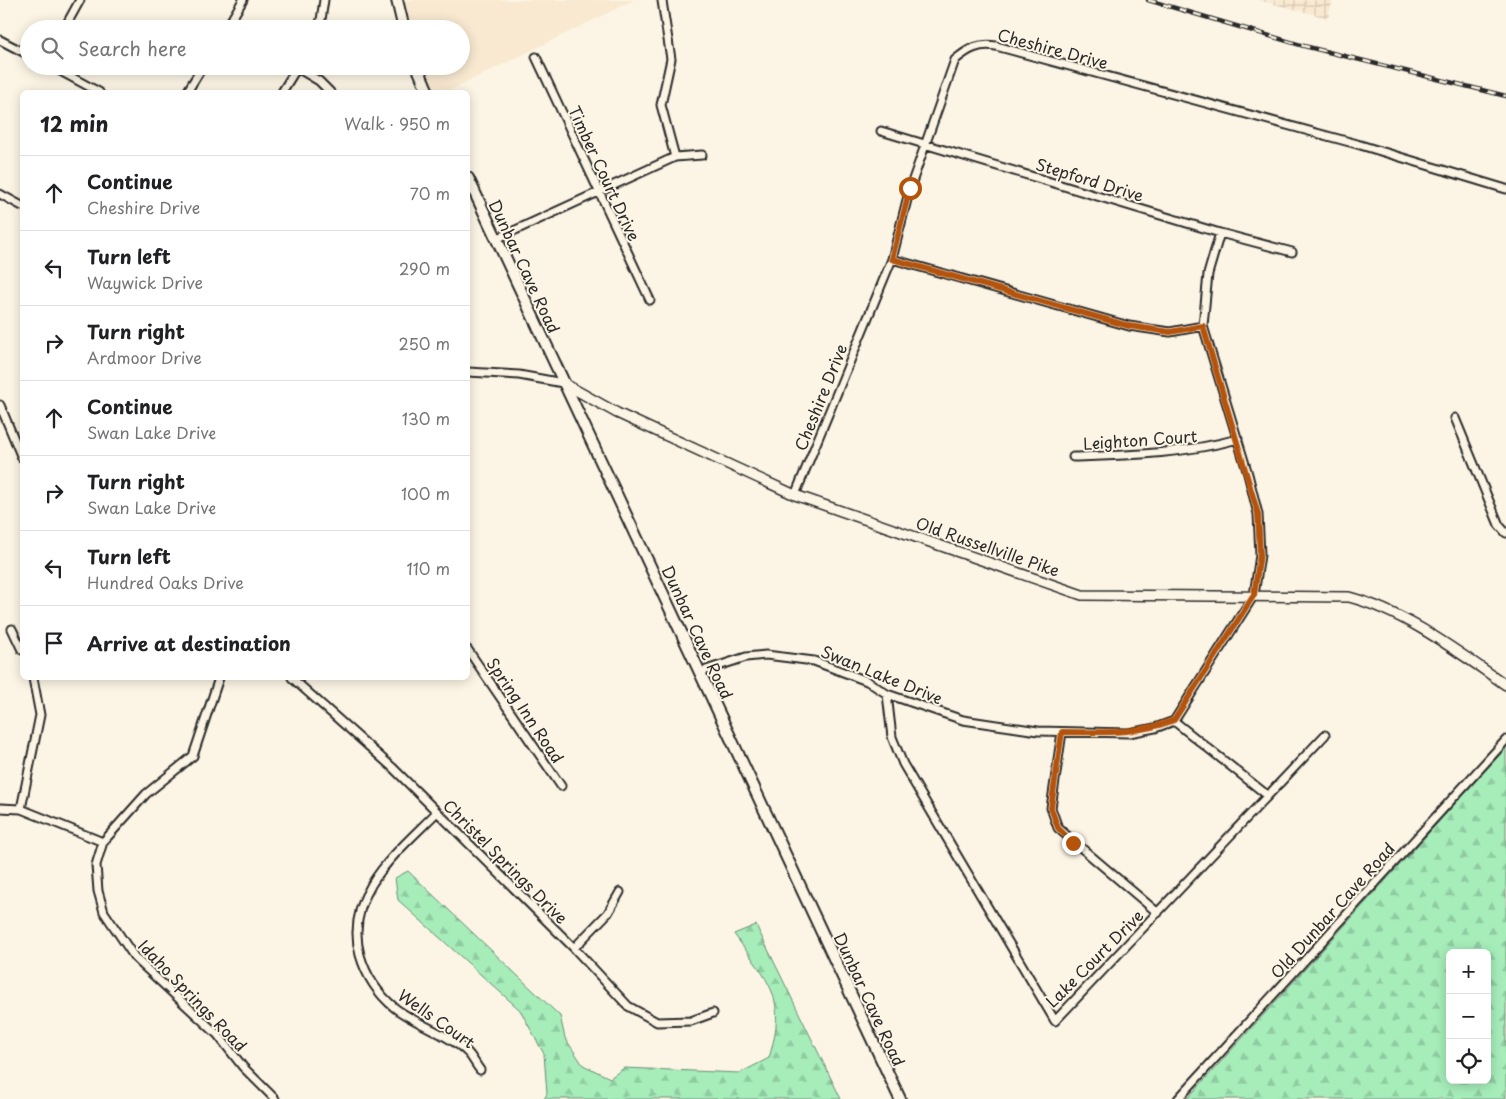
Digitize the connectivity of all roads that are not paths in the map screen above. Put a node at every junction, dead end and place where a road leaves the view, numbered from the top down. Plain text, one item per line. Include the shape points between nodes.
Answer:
1 (80, 0) edge
2 (243, 0) edge
3 (324, 0) edge
4 (397, 0) edge
5 (662, 1) edge
6 (69, 20) edge
7 (232, 20) edge
8 (321, 20) edge
9 (402, 20) edge
10 (0, 40) edge
11 (20, 50) edge
12 (536, 57) dead end
13 (68, 75) edge
14 (197, 75) edge
15 (292, 75) edge
16 (308, 75) edge
17 (421, 75) edge
18 (96, 90) edge
19 (187, 90) edge
20 (283, 90) edge
21 (328, 90) edge
22 (427, 90) edge
23 (881, 131) dead end
24 (926, 143) junction
25 (702, 155) dead end
26 (675, 157) junction
27 (470, 182) edge
28 (1506, 189) edge
29 (598, 191) junction
30 (0, 194) edge
31 (20, 205) edge
32 (1220, 233) junction
33 (496, 239) junction
34 (1292, 252) dead end
35 (892, 259) junction
36 (650, 300) dead end
37 (1203, 326) junction
38 (470, 372) edge
39 (563, 383) junction
40 (0, 405) edge
41 (1456, 418) dead end
42 (1238, 439) junction
43 (20, 453) edge
44 (1073, 457) dead end
45 (796, 495) junction
46 (1506, 533) edge
47 (1254, 595) junction
48 (12, 629) dead end
49 (20, 646) edge
50 (470, 653) edge
51 (700, 672) junction
52 (33, 680) edge
53 (218, 680) edge
54 (294, 680) edge
55 (1506, 685) edge
56 (887, 694) junction
57 (1174, 720) junction
58 (1062, 732) junction
59 (1324, 735) dead end
60 (1506, 740) edge
61 (561, 786) dead end
62 (1268, 795) junction
63 (0, 808) edge
64 (21, 809) junction
65 (437, 812) junction
66 (103, 842) junction
67 (620, 892) dead end
68 (1158, 913) junction
69 (574, 948) junction
70 (714, 1013) dead end
71 (480, 1070) dead end
72 (275, 1099) edge
73 (900, 1099) edge
74 (1178, 1099) edge

1 - 6 street
2 - 7 street
3 - 8 street
4 - 9 main road
5 - 26 street via 670,58 661,105
10 - 11 street
12 - 29 street, Timber Court Drive
13 - 18 street
14 - 19 street
15 - 20 street
16 - 21 street
17 - 22 main road
23 - 24 street, Stepford Drive
24 - 28 street, Cheshire Drive via 955,60 967,49 985,44 1357,144
24 - 32 street, Stepford Drive
24 - 35 street, Cheshire Drive via 910,188
25 - 26 street
26 - 29 street
27 - 33 main road, Dunbar Cave Road
29 - 33 street
29 - 36 street, Timber Court Drive
30 - 31 street
32 - 34 street, Stepford Drive
32 - 37 street via 1208,274
33 - 39 main road, Dunbar Cave Road
35 - 37 street via 1129,326 1170,332
35 - 45 street, Cheshire Drive
37 - 42 street
38 - 39 street, Old Russellville Pike via 519,375
39 - 45 street, Old Russellville Pike via 617,413
39 - 51 main road, Dunbar Cave Road
40 - 43 street
41 - 46 street via 1499,525
42 - 44 street, Leighton Court via 1203,449 1166,454
42 - 47 street via 1258,514 1260,554
45 - 47 street, Old Russellville Pike via 1082,595
47 - 55 street, Old Russellville Pike via 1349,597 1374,604 1452,648
47 - 57 street
48 - 49 street
50 - 61 street, Spring Inn Road
51 - 56 street, Swan Lake Drive via 746,657 787,657 814,661 867,681
51 - 73 main road, Dunbar Cave Road
52 - 64 street via 40,715
53 - 66 street, Idaho Springs Road via 193,756 146,794
54 - 65 street, Christel Springs Drive
56 - 58 street, Swan Lake Drive via 963,720
56 - 68 street, Lake Court Drive via 892,737 903,764 1055,1021
57 - 58 street, Swan Lake Drive via 1130,733
57 - 62 street
58 - 68 street via 1051,808 1058,828
59 - 62 street, Lake Court Drive
60 - 74 street, Old Dunbar Cave Road
62 - 68 street, Lake Court Drive
63 - 64 street
64 - 66 street
65 - 69 street, Christel Springs Drive
65 - 71 street, Wells Court via 400,847 373,881 360,912 359,949 363,965 378,991 396,1008 466,1051
66 - 72 street, Idaho Springs Road via 96,865 104,912 135,958 218,1036 242,1067
67 - 69 street via 608,913
69 - 70 street, Christel Springs Drive via 628,1006 657,1022 691,1021

